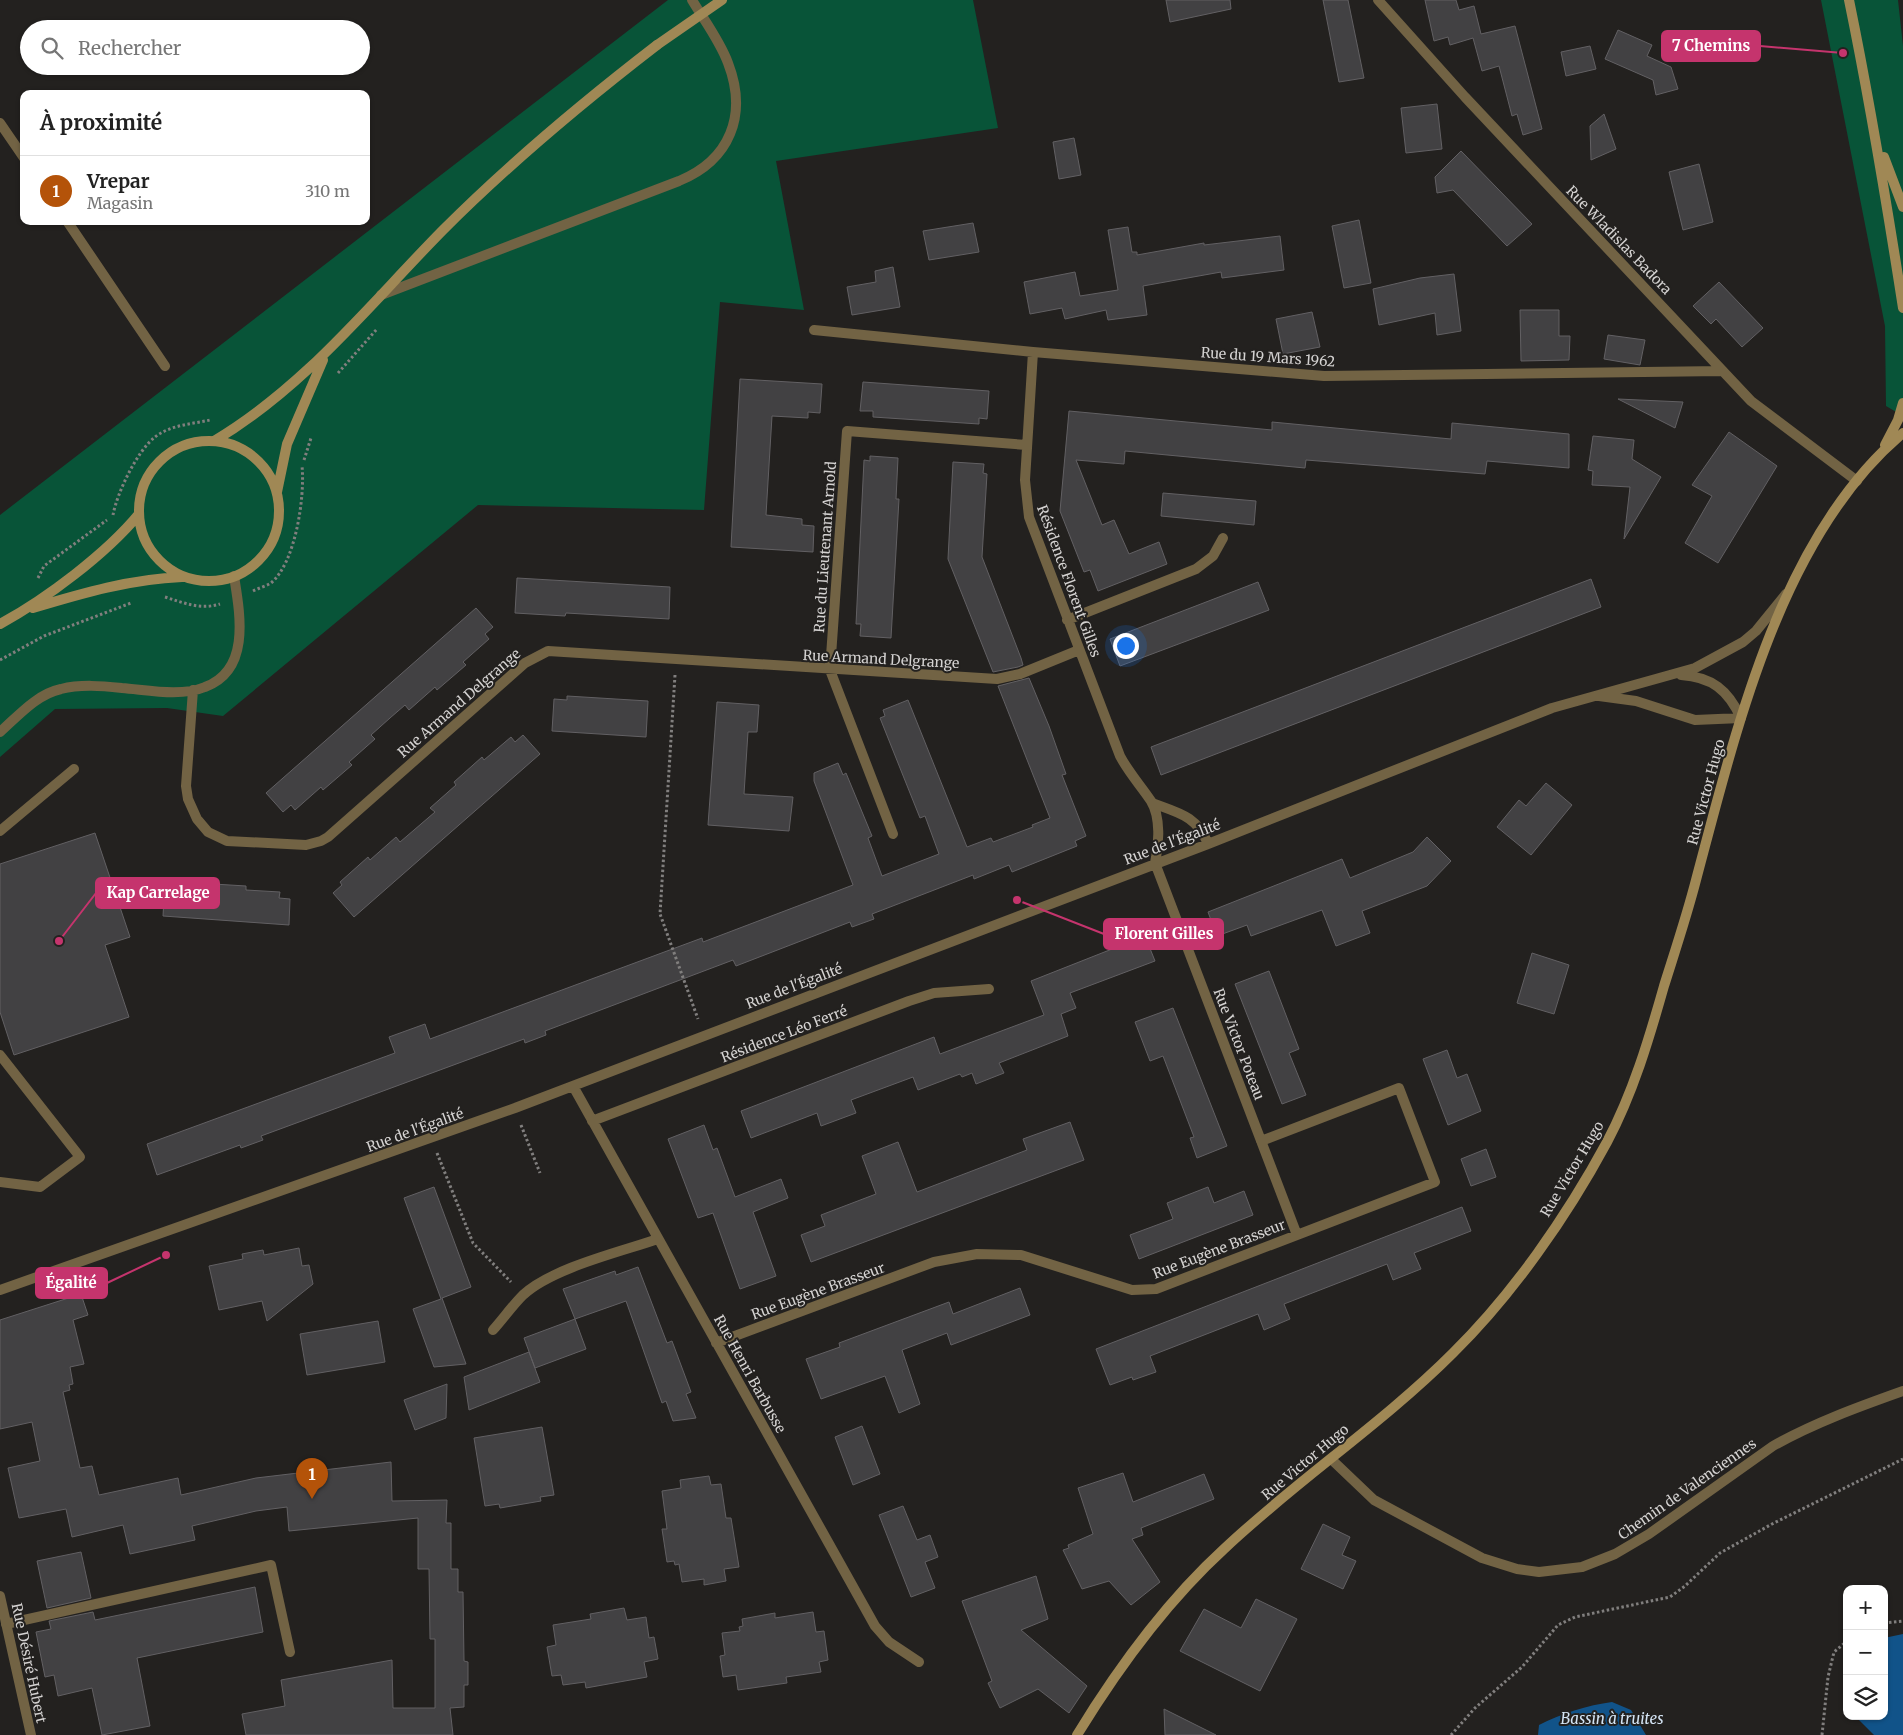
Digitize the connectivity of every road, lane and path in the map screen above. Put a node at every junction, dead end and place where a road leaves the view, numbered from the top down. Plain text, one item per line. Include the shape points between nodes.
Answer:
1 (692, 0) edge
2 (722, 0) edge
3 (1378, 0) edge
4 (1849, 0) edge
5 (0, 123) edge
6 (1877, 140) junction
7 (20, 152) edge
8 (1903, 207) edge
9 (70, 225) edge
10 (1900, 268) edge
11 (380, 296) junction
12 (1903, 304) edge
13 (382, 323) dead end
14 (814, 330) dead end
15 (1033, 352) junction
16 (325, 355) junction
17 (166, 366) dead end
18 (1722, 371) junction
19 (337, 375) dead end
20 (1903, 403) edge
21 (217, 418) dead end
22 (314, 428) dead end
23 (1903, 433) edge
24 (214, 441) junction
25 (286, 444) junction
26 (1027, 446) junction
27 (1882, 450) junction
28 (302, 466) junction
29 (1857, 481) junction
30 (276, 492) junction
31 (139, 514) junction
32 (113, 515) junction
33 (116, 538) junction
34 (1223, 538) dead end
35 (234, 576) junction
36 (184, 577) junction
37 (141, 580) junction
38 (1787, 593) junction
39 (238, 598) junction
40 (140, 599) dead end
41 (25, 610) junction
42 (1067, 620) junction
43 (0, 624) edge
44 (1079, 650) junction
45 (676, 659) junction
46 (0, 660) edge
47 (830, 670) junction
48 (1676, 674) junction
49 (193, 690) junction
50 (1593, 695) junction
51 (1741, 718) junction
52 (0, 732) edge
53 (74, 769) dead end
54 (1152, 803) junction
55 (0, 832) edge
56 (892, 834) dead end
57 (1208, 844) junction
58 (1155, 863) junction
59 (989, 989) dead end
60 (704, 1035) junction
61 (0, 1055) edge
62 (572, 1086) junction
63 (515, 1108) junction
64 (592, 1122) junction
65 (431, 1139) junction
66 (1261, 1141) junction
67 (540, 1173) dead end
68 (0, 1182) edge
69 (1297, 1235) junction
70 (658, 1239) junction
71 (0, 1290) edge
72 (523, 1295) junction
73 (493, 1330) dead end
74 (716, 1343) junction
75 (1903, 1391) edge
76 (1331, 1459) junction
77 (1903, 1459) edge
78 (0, 1600) edge
79 (1903, 1621) edge
80 (1888, 1623) edge
81 (6, 1624) junction
82 (1843, 1644) edge
83 (290, 1652) dead end
84 (919, 1662) dead end
85 (31, 1735) edge
86 (1076, 1735) edge
87 (1451, 1735) edge
88 (1822, 1735) edge

1 - 11 street via 723,52 736,90 731,132 712,162 692,176
2 - 11 street, bridge via 574,110 455,218
3 - 18 street, Rue Wladislas Badora
4 - 6 street
5 - 7 street
6 - 8 street
6 - 10 street via 1886,210
9 - 17 street
10 - 12 street
11 - 16 street
13 - 19 path
14 - 15 street, Rue du 19 Mars 1962
15 - 18 street, Rue du 19 Mars 1962 via 1324,376
15 - 26 street, Résidence Florent Gilles
16 - 24 street via 261,410
16 - 25 street
18 - 29 street, Rue Wladislas Badora via 1763,412
20 - 27 street
21 - 32 path via 181,425 155,436 142,451 116,501
22 - 28 path
23 - 27 street
24 - 30 street via 232,445 249,454 269,475
24 - 31 street via 185,445 160,461 144,485
25 - 28 path
25 - 30 street
26 - 42 street, Résidence Florent Gilles via 1029,517
26 - 47 street, Rue du Lieutenant Arnold via 847,431
27 - 29 street, Rue Victor Hugo
28 - 39 path via 300,507 288,558 271,583
29 - 38 street, Rue Victor Hugo via 1818,538
30 - 35 street via 279,513 271,542 256,563
31 - 33 street
31 - 36 street via 143,534 152,552 167,567
32 - 33 path
32 - 41 path via 44,566
33 - 41 street
34 - 42 street via 1213,556 1196,569
35 - 36 street via 209,581
35 - 39 street
36 - 37 street
37 - 39 path via 159,595 193,606 210,607
37 - 41 street
38 - 48 street, Rue de l'Égalité via 1743,642 1710,661
38 - 51 street, Rue Victor Hugo
39 - 49 street via 239,645 232,666 214,682
40 - 46 path via 44,636
41 - 43 street
42 - 44 street, Résidence Florent Gilles
44 - 47 street, Rue Armand Delgrange via 1020,674 997,679
44 - 54 street, Résidence Florent Gilles via 1120,756
45 - 47 street, Rue Armand Delgrange
45 - 49 street, Rue Armand Delgrange via 557,651 533,657 328,836 306,845 227,841 208,832 197,819 186,786
45 - 60 path via 660,914
47 - 56 street, Rue du Lieutenant Arnold
48 - 50 street, Rue de l'Égalité
48 - 51 street, Rue de l'Égalité via 1700,677 1716,684 1729,697
49 - 52 street via 85,686 60,689 38,700
50 - 51 street, Rue de l'Égalité via 1636,701 1695,720
50 - 57 street, Rue de l'Égalité via 1552,708
51 - 76 street, Rue Victor Hugo via 1652,1026 1609,1139 1543,1244 1473,1333 1436,1370
53 - 55 street
54 - 57 street via 1190,818
54 - 58 street, Résidence Florent Gilles via 1158,835
57 - 58 street, Rue de l'Égalité
58 - 60 street, Rue de l'Égalité
58 - 66 street, Rue Victor Poteau
59 - 64 street, Résidence Léo Ferré via 934,993 909,1001
60 - 62 street, Rue de l'Égalité
61 - 68 street via 80,1157 40,1187
62 - 63 street, Rue de l'Égalité
62 - 64 street, Rue Henri Barbusse
63 - 65 street, Rue de l'Égalité
63 - 67 path
64 - 70 street, Rue Henri Barbusse
65 - 71 street, Rue de l'Égalité
65 - 72 path via 473,1243
66 - 69 street, Rue Victor Poteau
66 - 69 street, Rue Eugène Brasseur via 1399,1088 1435,1182
69 - 74 street, Rue Eugène Brasseur via 1156,1289 1140,1291 1020,1255 961,1256 934,1262
70 - 72 street via 566,1271
70 - 74 street, Rue Henri Barbusse
72 - 73 street
74 - 84 street, Rue Henri Barbusse via 875,1626 889,1642
75 - 76 street, Chemin de Valenciennes via 1812,1426 1773,1446 1632,1545 1598,1562 1562,1571 1517,1570 1482,1558 1374,1500
76 - 86 street, Rue Victor Hugo via 1229,1544 1187,1586 1132,1652
77 - 87 path via 1720,1553 1670,1596 1575,1617 1558,1625 1522,1667 1475,1708
78 - 81 street, Rue Désiré Hubert
79 - 80 path
81 - 83 street via 271,1565
81 - 85 street, Rue Désiré Hubert
82 - 88 path via 1834,1652 1828,1677

